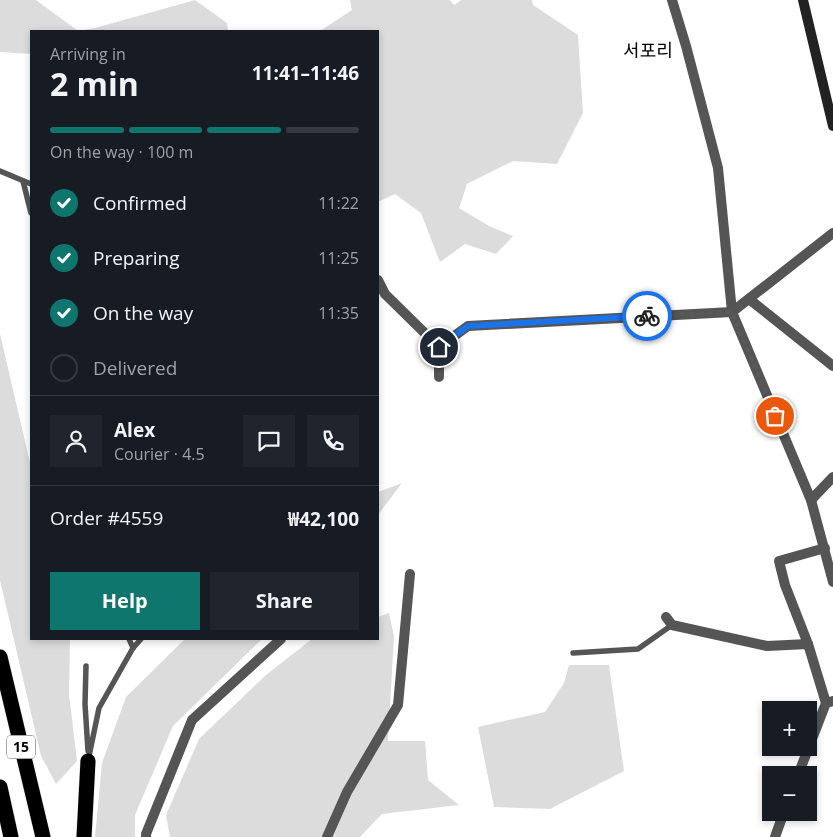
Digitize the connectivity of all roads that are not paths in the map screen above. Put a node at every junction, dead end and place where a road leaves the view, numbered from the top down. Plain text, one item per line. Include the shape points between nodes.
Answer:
1 (672, 0) edge
2 (803, 0) edge
3 (833, 126) edge
4 (0, 171) edge
5 (23, 181) junction
6 (30, 184) edge
7 (30, 209) edge
8 (833, 233) edge
9 (379, 282) edge
10 (749, 298) junction
11 (732, 312) junction
12 (439, 347) junction
13 (833, 366) edge
14 (439, 377) dead end
15 (833, 477) edge
16 (811, 500) junction
17 (825, 548) junction
18 (410, 574) dead end
19 (833, 582) edge
20 (669, 621) joint
21 (129, 640) edge
22 (140, 640) edge
23 (280, 640) edge
24 (808, 644) junction
25 (133, 648) junction
26 (573, 653) dead end
27 (0, 657) edge
28 (86, 666) dead end
29 (829, 702) edge
30 (88, 761) junction
31 (802, 766) edge
32 (0, 787) edge
33 (781, 821) edge
34 (11, 837) edge
35 (43, 837) edge
36 (84, 837) edge
37 (146, 837) edge
38 (326, 837) edge
39 (775, 837) edge

1 - 11 street via 718,168
2 - 3 street
4 - 5 lane
5 - 6 lane
5 - 7 lane
8 - 10 street
9 - 12 street via 384,294
10 - 11 street
10 - 13 street
11 - 12 street via 468,326
11 - 16 street
12 - 14 street
15 - 16 street
16 - 17 street
17 - 19 street
17 - 24 street via 779,561
18 - 38 street via 398,705 347,792
20 - 24 street via 767,646
20 - 26 lane via 638,649
21 - 25 lane
22 - 25 lane
23 - 37 street via 192,720
24 - 29 street
25 - 30 lane via 99,708
27 - 35 highway, 15
28 - 30 lane
29 - 31 street
30 - 36 highway
32 - 34 highway
33 - 39 street

